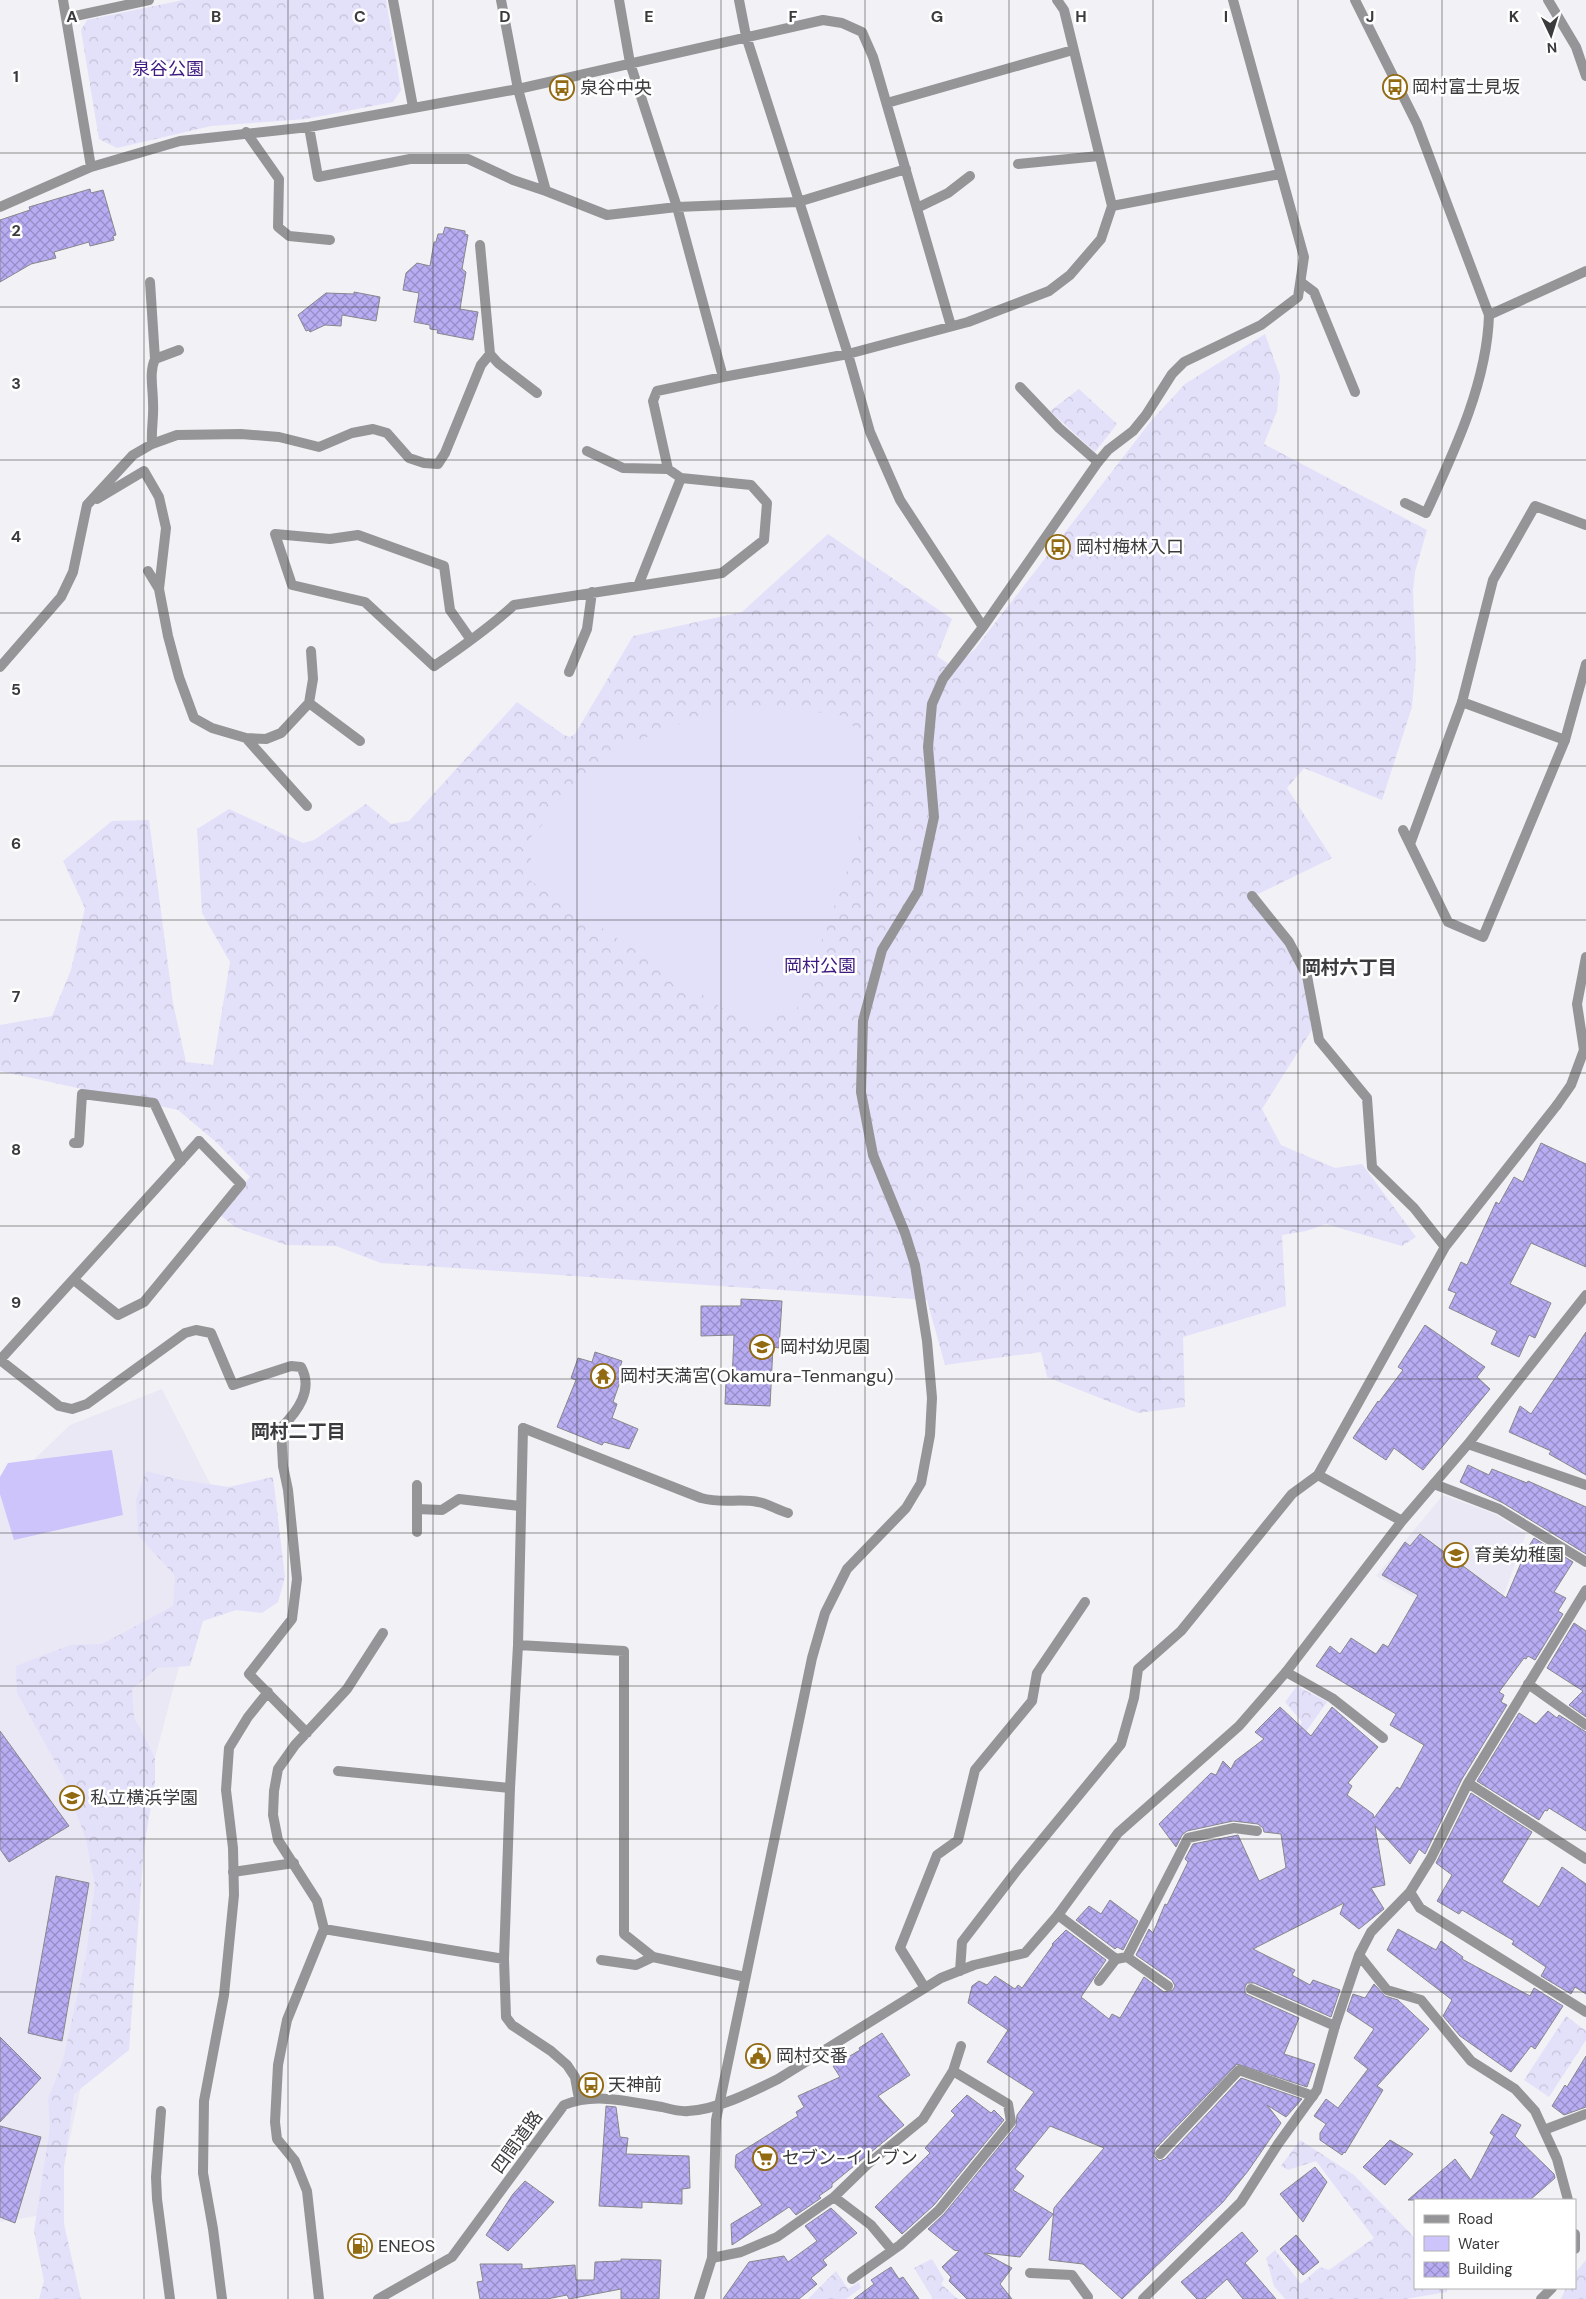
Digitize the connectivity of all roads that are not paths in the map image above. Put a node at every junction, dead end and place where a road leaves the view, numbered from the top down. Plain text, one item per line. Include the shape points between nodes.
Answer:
1 (63, 0) edge
2 (149, 0) edge
3 (393, 0) edge
4 (501, 0) edge
5 (619, 0) edge
6 (739, 0) edge
7 (1057, 0) edge
8 (1355, 0) edge
9 (1548, 0) edge
10 (1236, 1) edge
11 (66, 18) junction
12 (746, 36) junction
13 (1073, 50) junction
14 (630, 63) junction
15 (1586, 76) edge
16 (518, 89) junction
17 (887, 103) junction
18 (413, 107) junction
19 (309, 127) junction
20 (246, 132) junction
21 (1099, 156) junction
22 (1018, 164) dead end
23 (90, 167) junction
24 (906, 169) junction
25 (1280, 174) junction
26 (970, 176) dead end
27 (546, 190) junction
28 (798, 202) junction
29 (1, 204) edge
30 (1112, 206) junction
31 (677, 207) junction
32 (917, 208) junction
33 (330, 240) dead end
34 (480, 245) dead end
35 (1586, 271) edge
36 (150, 282) dead end
37 (1302, 283) junction
38 (1489, 315) junction
39 (951, 326) junction
40 (179, 350) dead end
41 (490, 354) junction
42 (848, 354) junction
43 (155, 358) junction
44 (723, 376) junction
45 (1020, 387) dead end
46 (1354, 392) dead end
47 (537, 393) dead end
48 (152, 444) junction
49 (588, 451) dead end
50 (1098, 462) junction
51 (668, 469) junction
52 (681, 478) junction
53 (1405, 504) dead end
54 (87, 505) junction
55 (1586, 525) edge
56 (148, 571) dead end
57 (638, 586) junction
58 (159, 589) junction
59 (592, 592) junction
60 (983, 627) junction
61 (471, 640) junction
62 (311, 651) dead end
63 (1586, 664) edge
64 (0, 667) edge
65 (569, 672) dead end
66 (1462, 702) junction
67 (309, 704) junction
68 (246, 738) junction
69 (1565, 740) junction
70 (360, 741) dead end
71 (307, 806) dead end
72 (1403, 830) dead end
73 (1410, 844) junction
74 (1252, 896) dead end
75 (1586, 957) edge
76 (74, 1143) dead end
77 (181, 1161) junction
78 (1445, 1247) junction
79 (74, 1280) junction
80 (1586, 1295) edge
81 (1468, 1444) junction
82 (1318, 1475) junction
83 (1434, 1484) junction
84 (417, 1485) dead end
85 (1586, 1485) edge
86 (520, 1506) junction
87 (417, 1509) junction
88 (788, 1512) dead end
89 (1402, 1521) junction
90 (417, 1532) dead end
91 (1586, 1562) edge
92 (1586, 1590) edge
93 (1085, 1602) dead end
94 (383, 1633) dead end
95 (518, 1645) junction
96 (1286, 1672) junction
97 (1528, 1684) junction
98 (268, 1692) junction
99 (1586, 1725) edge
100 (307, 1733) junction
101 (1383, 1738) dead end
102 (338, 1771) dead end
103 (1468, 1783) junction
104 (510, 1788) junction
105 (1257, 1831) dead end
106 (1586, 1859) edge
107 (294, 1863) junction
108 (233, 1872) junction
109 (1410, 1892) junction
110 (1058, 1915) junction
111 (324, 1929) junction
112 (1359, 1955) junction
113 (653, 1957) junction
114 (1122, 1958) junction
115 (504, 1959) junction
116 (601, 1960) dead end
117 (960, 1971) junction
118 (745, 1977) junction
119 (1099, 1982) dead end
120 (1168, 1986) dead end
121 (925, 1988) junction
122 (1251, 1989) dead end
123 (1586, 2012) edge
124 (1335, 2026) junction
125 (961, 2046) dead end
126 (953, 2071) junction
127 (1314, 2096) junction
128 (579, 2099) junction
129 (719, 2103) junction
130 (161, 2112) dead end
131 (1586, 2114) edge
132 (1544, 2130) junction
133 (1160, 2154) dead end
134 (834, 2197) junction
135 (1568, 2199) edge
136 (892, 2250) junction
137 (712, 2258) junction
138 (1030, 2272) dead end
139 (852, 2279) dead end
140 (1088, 2298) dead end
141 (170, 2299) edge
142 (222, 2299) edge
143 (319, 2299) edge
144 (378, 2299) edge
145 (699, 2299) edge
146 (1143, 2299) edge

1 - 11 street
2 - 11 street
3 - 18 street
4 - 16 street
5 - 14 street
6 - 12 street
7 - 13 street via 1064,10
8 - 38 street via 1417,124
9 - 15 street via 1576,47
10 - 25 street
11 - 23 street
12 - 14 street
12 - 17 street via 823,20 842,23 862,32
12 - 28 street
13 - 17 street
13 - 21 street
14 - 16 street
14 - 31 street
16 - 18 street
16 - 27 street
17 - 24 street
18 - 19 street
19 - 20 street
19 - 27 street via 318,177 410,159 468,159 513,180
20 - 23 street via 180,141
20 - 33 street via 280,179 278,227 289,236
21 - 22 street
21 - 30 street
23 - 29 street
24 - 28 street
24 - 32 street
25 - 30 street
25 - 37 street via 1304,257
26 - 32 street
27 - 31 street via 607,215
28 - 31 street
28 - 42 street
30 - 39 street via 1101,239 1070,274 1049,291
31 - 44 street
32 - 39 street
34 - 41 street
35 - 38 street
36 - 43 street
37 - 46 street via 1314,292
37 - 50 street via 1298,297 1261,325 1184,362 1172,374 1133,431
38 - 53 street via 1488,338 1472,401 1442,478 1426,513
39 - 42 street
40 - 43 street
41 - 47 street
41 - 48 street via 481,365 438,464 409,458 387,433 374,429 352,433 319,447 279,437 241,434 177,436
42 - 44 street
42 - 60 street via 870,432 900,500
43 - 48 street via 152,366
44 - 51 street via 657,391 653,401
45 - 50 street via 1059,428
48 - 54 street via 133,456
49 - 51 street via 624,468
50 - 60 street
51 - 52 street
52 - 57 street
52 - 57 street via 751,485 767,503 764,540 722,573
54 - 58 street via 144,471 159,498 166,528
54 - 64 street via 73,572 61,597
55 - 66 street via 1536,506 1493,580
56 - 58 street
57 - 59 street
58 - 68 street via 179,677 194,718 212,728
59 - 61 street via 514,605
59 - 65 street via 587,629
60 - 118 street via 943,680 932,704 928,747 934,817 918,891 882,950 863,1021 861,1092 866,1128 873,1155 906,1233 914,1265 928,1350 932,1398 930,1435 921,1483 906,1508 846,1569 825,1613 812,1658
61 - 61 street via 434,666 365,602 292,585 275,534 330,539 358,535 444,566 450,610
62 - 67 street via 314,679
63 - 69 street
66 - 69 street
66 - 73 street
67 - 68 street via 281,732 266,738
67 - 70 street
68 - 71 street
69 - 73 street via 1483,937 1448,922
72 - 73 street
74 - 78 street via 1289,942 1307,976 1319,1040 1368,1098 1372,1167 1414,1208
75 - 78 street via 1577,1004 1584,1050 1571,1085
76 - 77 street via 79,1143 82,1094 154,1103
77 - 79 street
77 - 79 street via 199,1141 241,1184 144,1302 118,1315
78 - 82 street
79 - 98 street via 0,1360 59,1406 72,1409 87,1404 185,1333 196,1330 211,1333 233,1385 291,1366 301,1367 306,1376 302,1401 281,1428 297,1578 292,1619 249,1674
80 - 81 street
81 - 83 street
81 - 85 street
82 - 89 street
82 - 117 street via 1292,1494 1181,1631 1138,1669 1134,1698 1121,1744 962,1942
83 - 89 street
83 - 91 street via 1499,1509
84 - 87 street
86 - 87 street via 459,1499 442,1510
86 - 88 street via 523,1428 701,1498 718,1503 759,1502
86 - 95 street
87 - 90 street
89 - 96 street
92 - 97 street
93 - 121 street via 1037,1673 1032,1701 975,1770 958,1840 937,1855 900,1948
94 - 100 street via 347,1689
95 - 104 street
95 - 113 street via 624,1651 624,1934
96 - 101 street via 1332,1698
96 - 110 street via 1238,1726 1118,1833
97 - 99 street
97 - 103 street
98 - 100 street
98 - 108 street via 229,1748 226,1790
100 - 107 street via 278,1769 274,1791 273,1815 278,1840
102 - 104 street
103 - 106 street
103 - 109 street via 1431,1858
104 - 115 street
105 - 114 street via 1234,1828 1188,1838
107 - 108 street
107 - 111 street via 317,1901
108 - 142 street via 234,1895 224,1995 204,2100 203,2173
109 - 112 street via 1370,1932
109 - 123 street via 1420,1908
110 - 114 street
110 - 117 street via 1025,1954
111 - 115 street
111 - 143 street via 287,2020 278,2065 275,2122 277,2139 295,2161 307,2191
112 - 124 street
112 - 132 street via 1387,1990 1421,2000 1471,2061 1515,2089 1535,2111
113 - 116 street via 636,1965
113 - 118 street
114 - 119 street
114 - 120 street
115 - 128 street via 506,2017 512,2026 567,2065 574,2077
117 - 121 street
118 - 129 street
121 - 129 street via 778,2079
122 - 124 street
124 - 127 street
125 - 126 street
126 - 134 street via 923,2119
126 - 136 street via 1008,2104 1011,2122 939,2210
127 - 133 street via 1239,2070
127 - 146 street via 1241,2202
128 - 129 street via 613,2099 686,2112
128 - 144 street, 四間道路 via 564,2105 452,2257
129 - 137 street
130 - 141 street via 157,2199
131 - 132 street
132 - 135 street via 1557,2159
134 - 136 street via 871,2225
134 - 137 street via 777,2237 741,2252
136 - 139 street
137 - 145 street
138 - 140 street via 1072,2275

